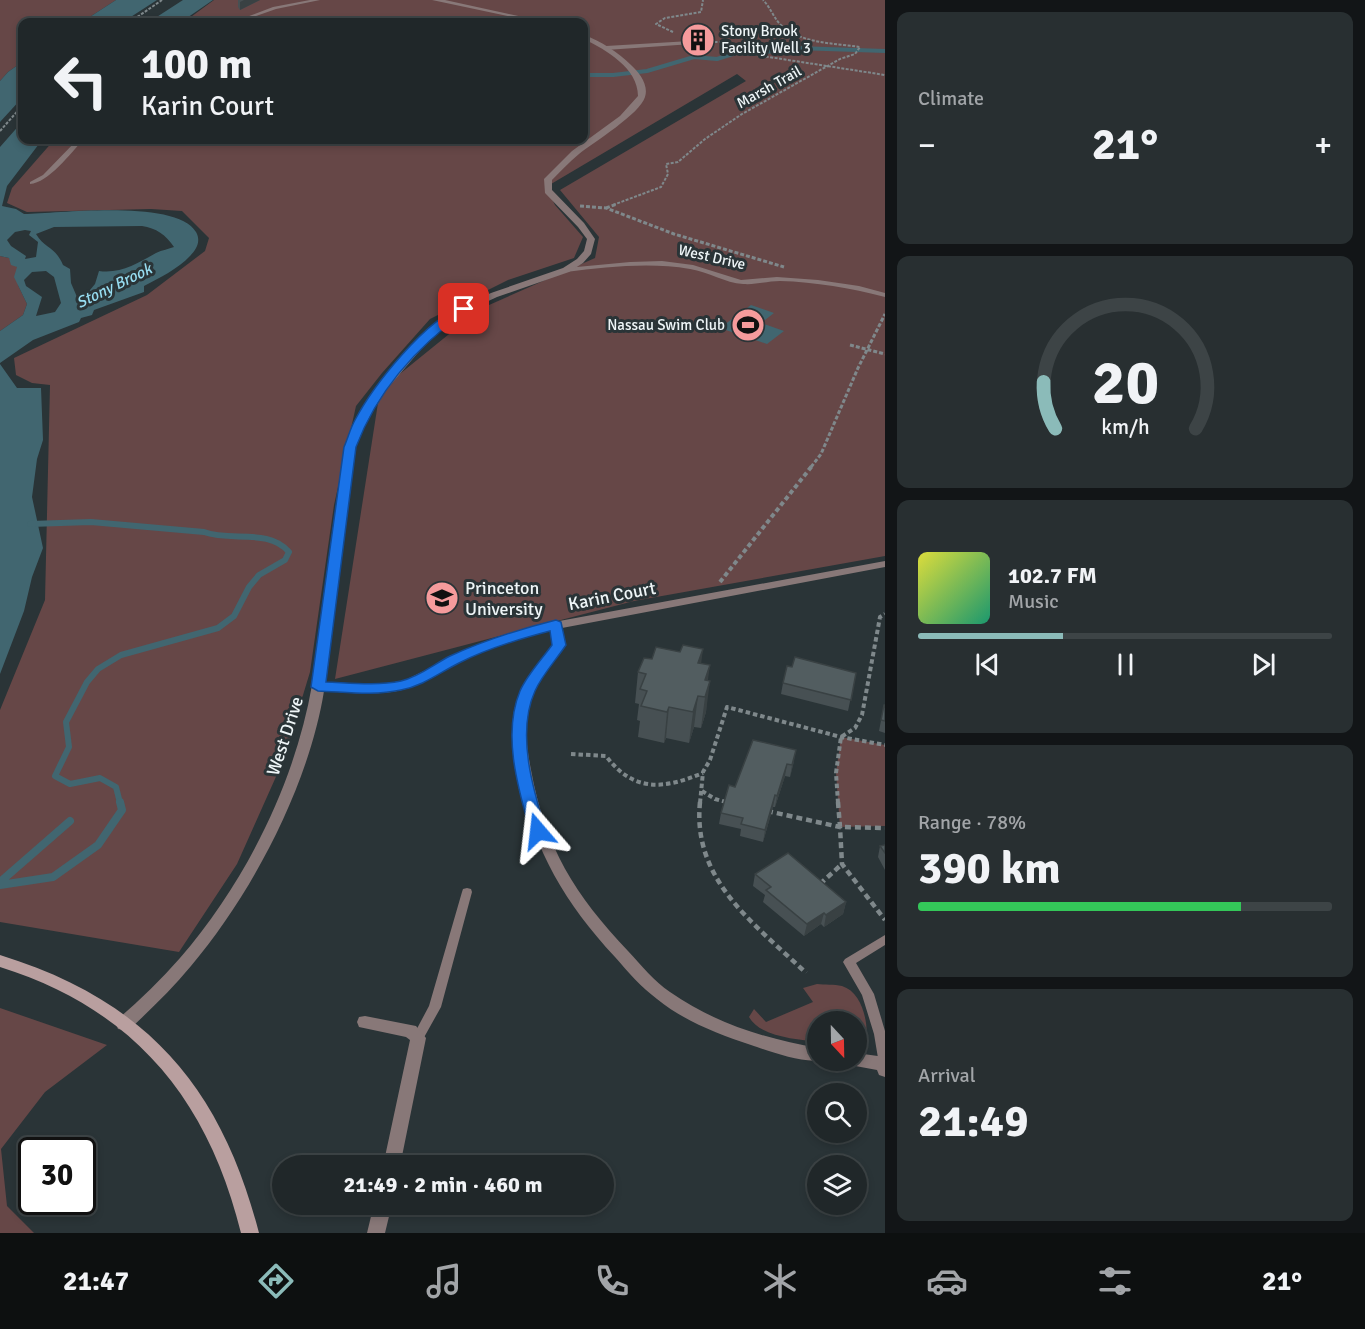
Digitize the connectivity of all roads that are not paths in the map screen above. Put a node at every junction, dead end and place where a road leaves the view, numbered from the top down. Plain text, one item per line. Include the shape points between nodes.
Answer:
1 (318, 0) edge
2 (435, 0) edge
3 (247, 18) edge
4 (523, 18) edge
5 (588, 39) edge
6 (690, 43) road end
7 (606, 48) junction
8 (76, 144) edge
9 (588, 144) edge
10 (588, 144) edge
11 (32, 183) dead end
12 (566, 270) junction
13 (885, 295) edge
14 (885, 564) edge
15 (556, 625) junction
16 (318, 687) junction
17 (467, 892) dead end
18 (885, 939) edge
19 (0, 961) edge
20 (364, 1022) dead end
21 (124, 1024) junction
22 (418, 1038) junction
23 (807, 1052) edge
24 (867, 1062) edge
25 (885, 1064) edge
26 (885, 1070) edge
27 (393, 1155) edge
28 (380, 1215) edge
29 (250, 1233) edge
30 (376, 1233) edge

1 - 3 lane
2 - 4 street
5 - 7 street, West Drive
6 - 7 lane
7 - 9 street, West Drive via 635,72 643,90 642,99
8 - 11 lane via 45,176
10 - 12 street, West Drive via 548,179 548,191 591,239 588,252
12 - 13 lane, West Drive via 673,264 742,282 806,281 866,288
12 - 16 street, West Drive via 464,309 431,332 371,402 350,447
14 - 15 street, Karin Court
15 - 16 street, Karin Court via 482,647 402,686
15 - 23 street via 559,645 528,689 521,711 520,737 530,802 552,863 605,938 664,996 698,1016 756,1040
16 - 21 street, West Drive via 300,757 261,846 230,900 200,945 160,992
17 - 22 lane via 435,1007
18 - 25 lane via 849,963 868,994
19 - 21 main road via 46,977
20 - 22 street via 410,1031
21 - 29 main road via 169,1065 209,1125 232,1170
22 - 27 street
24 - 25 street
25 - 26 street
28 - 30 street

